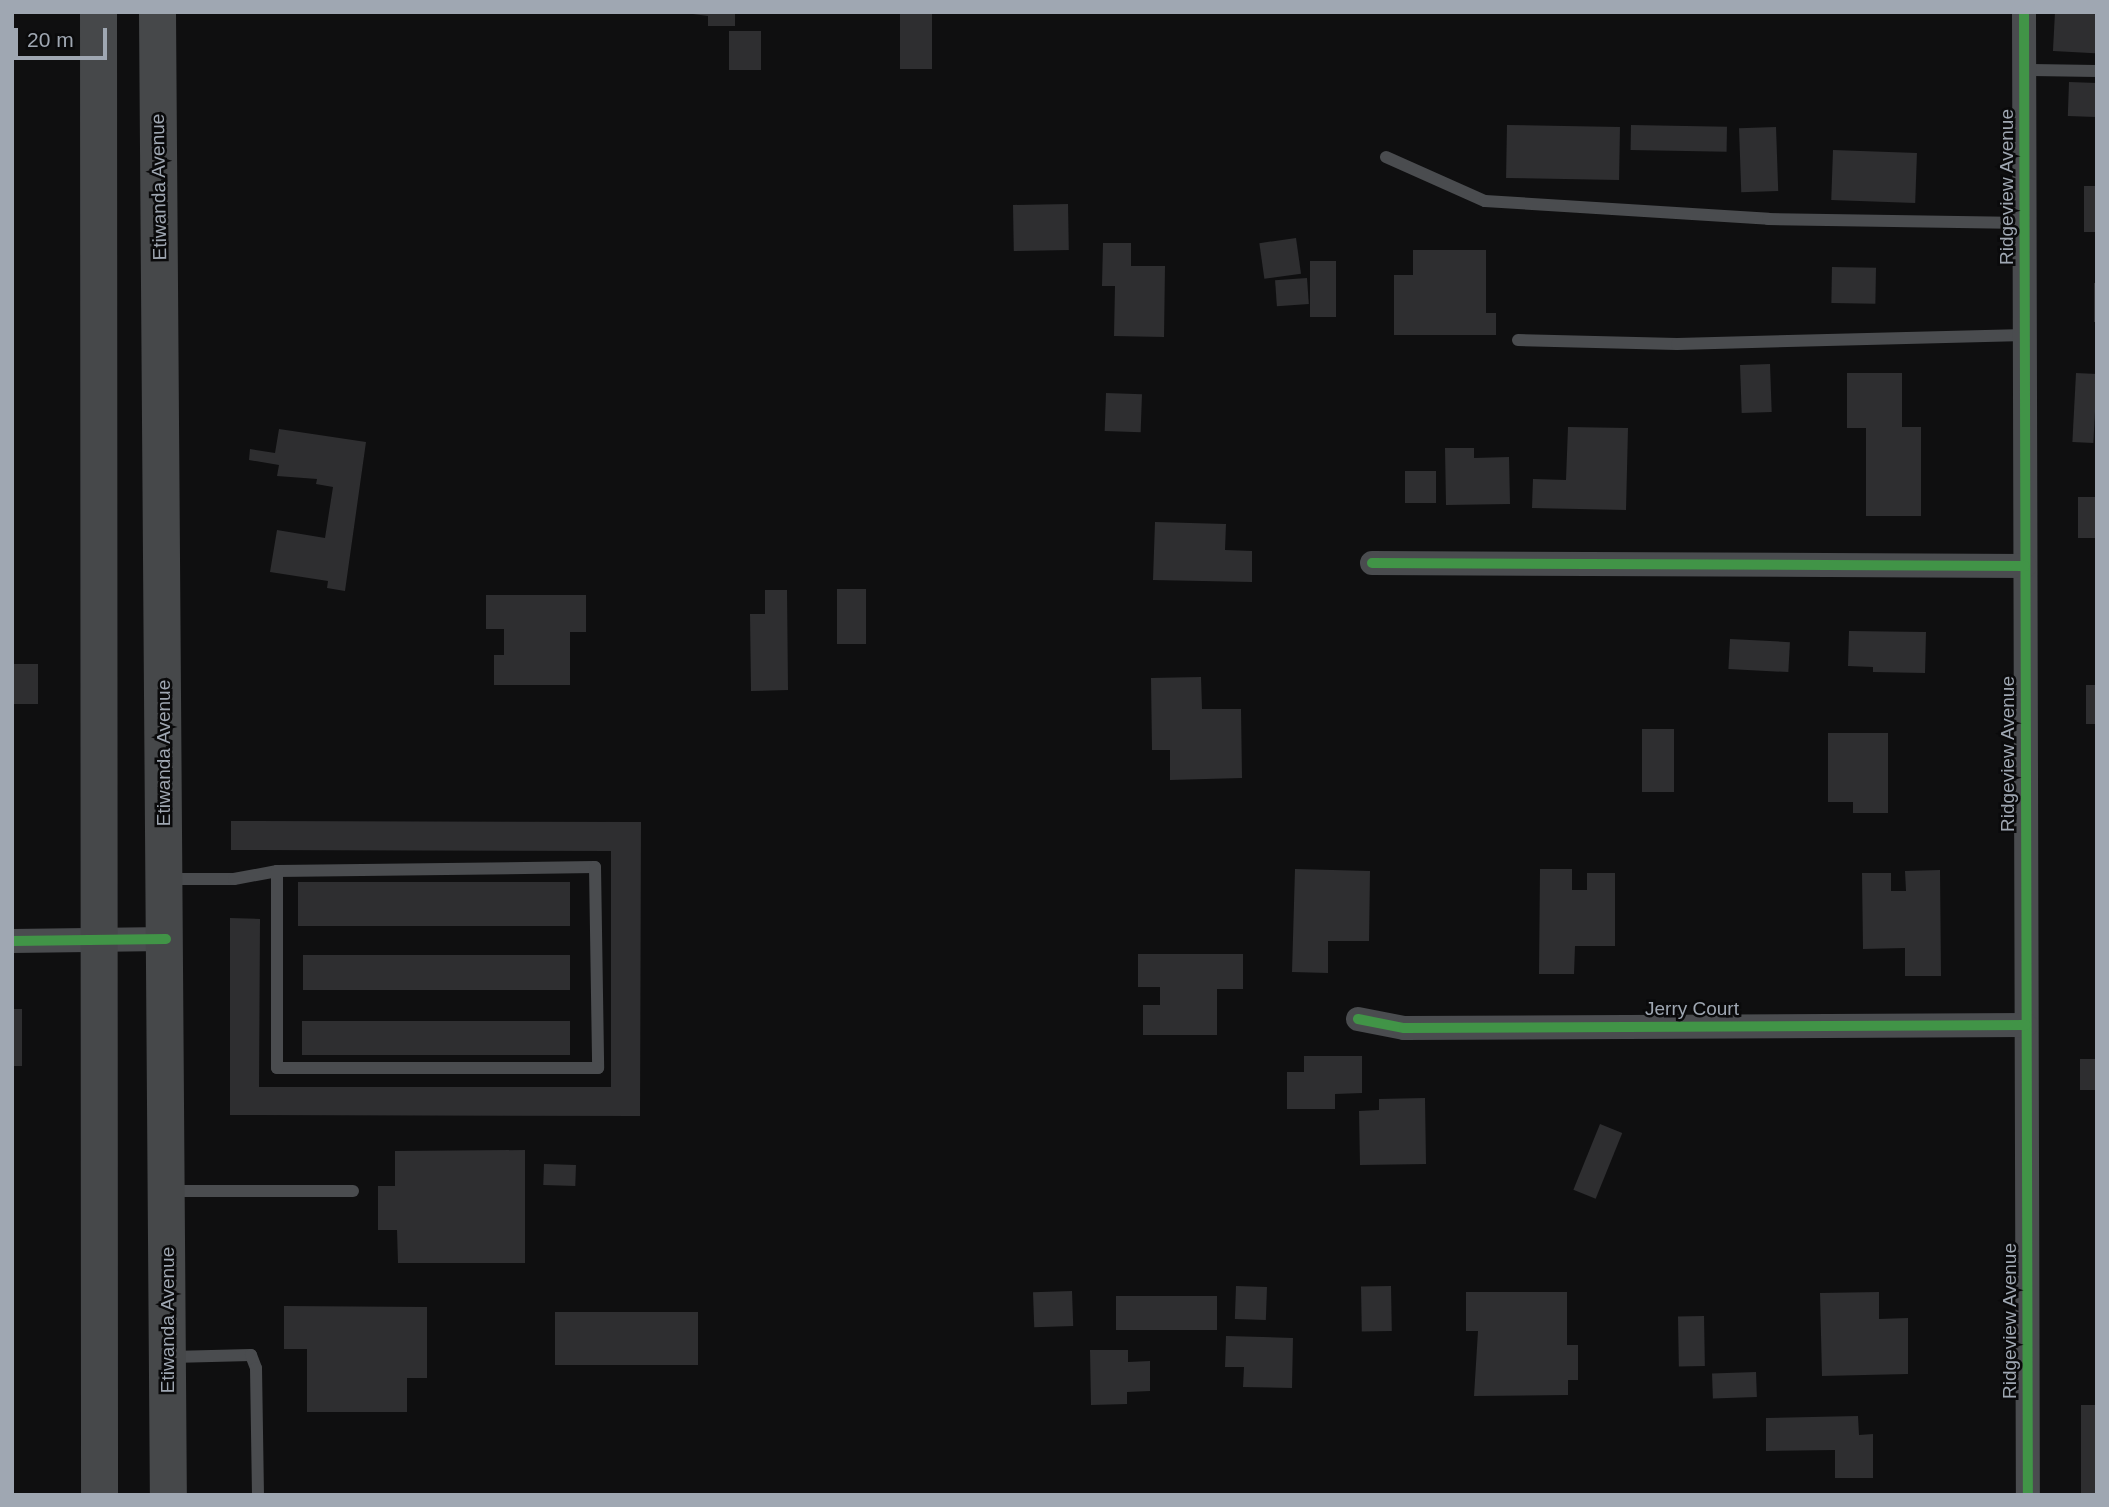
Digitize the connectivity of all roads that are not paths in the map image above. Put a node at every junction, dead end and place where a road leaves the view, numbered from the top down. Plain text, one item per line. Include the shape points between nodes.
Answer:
1 (98, 12) edge
2 (158, 12) edge
3 (2024, 12) edge
4 (2024, 70) junction
5 (2097, 71) edge
6 (1387, 157) dead end
7 (2024, 223) junction
8 (2025, 335) junction
9 (1518, 340) dead end
10 (1372, 563) dead end
11 (2025, 566) junction
12 (277, 871) junction
13 (165, 879) junction
14 (98, 940) junction
15 (166, 940) junction
16 (12, 941) edge
17 (1358, 1020) dead end
18 (2026, 1025) junction
19 (168, 1191) junction
20 (353, 1191) dead end
21 (168, 1357) junction
22 (99, 1495) edge
23 (168, 1495) edge
24 (258, 1495) edge
25 (2028, 1495) edge

1 - 14 main road
2 - 13 main road, Etiwanda Avenue
3 - 4 street, Ridgeview Avenue
4 - 5 lane
4 - 7 street, Ridgeview Avenue
6 - 7 lane via 1485,201 1768,219
7 - 8 street, Ridgeview Avenue
8 - 9 lane via 1677,344
8 - 11 street, Ridgeview Avenue
10 - 11 street
11 - 18 street, Ridgeview Avenue
12 - 12 lane via 594,867 597,1068 277,1068
12 - 13 lane via 234,879
13 - 15 main road, Etiwanda Avenue
14 - 15 street
14 - 16 street
14 - 22 main road
15 - 19 main road, Etiwanda Avenue
17 - 18 street, Jerry Court via 1404,1028
18 - 25 street, Ridgeview Avenue
19 - 20 lane
19 - 21 main road, Etiwanda Avenue
21 - 23 main road, Etiwanda Avenue
21 - 24 lane via 251,1355 256,1368

